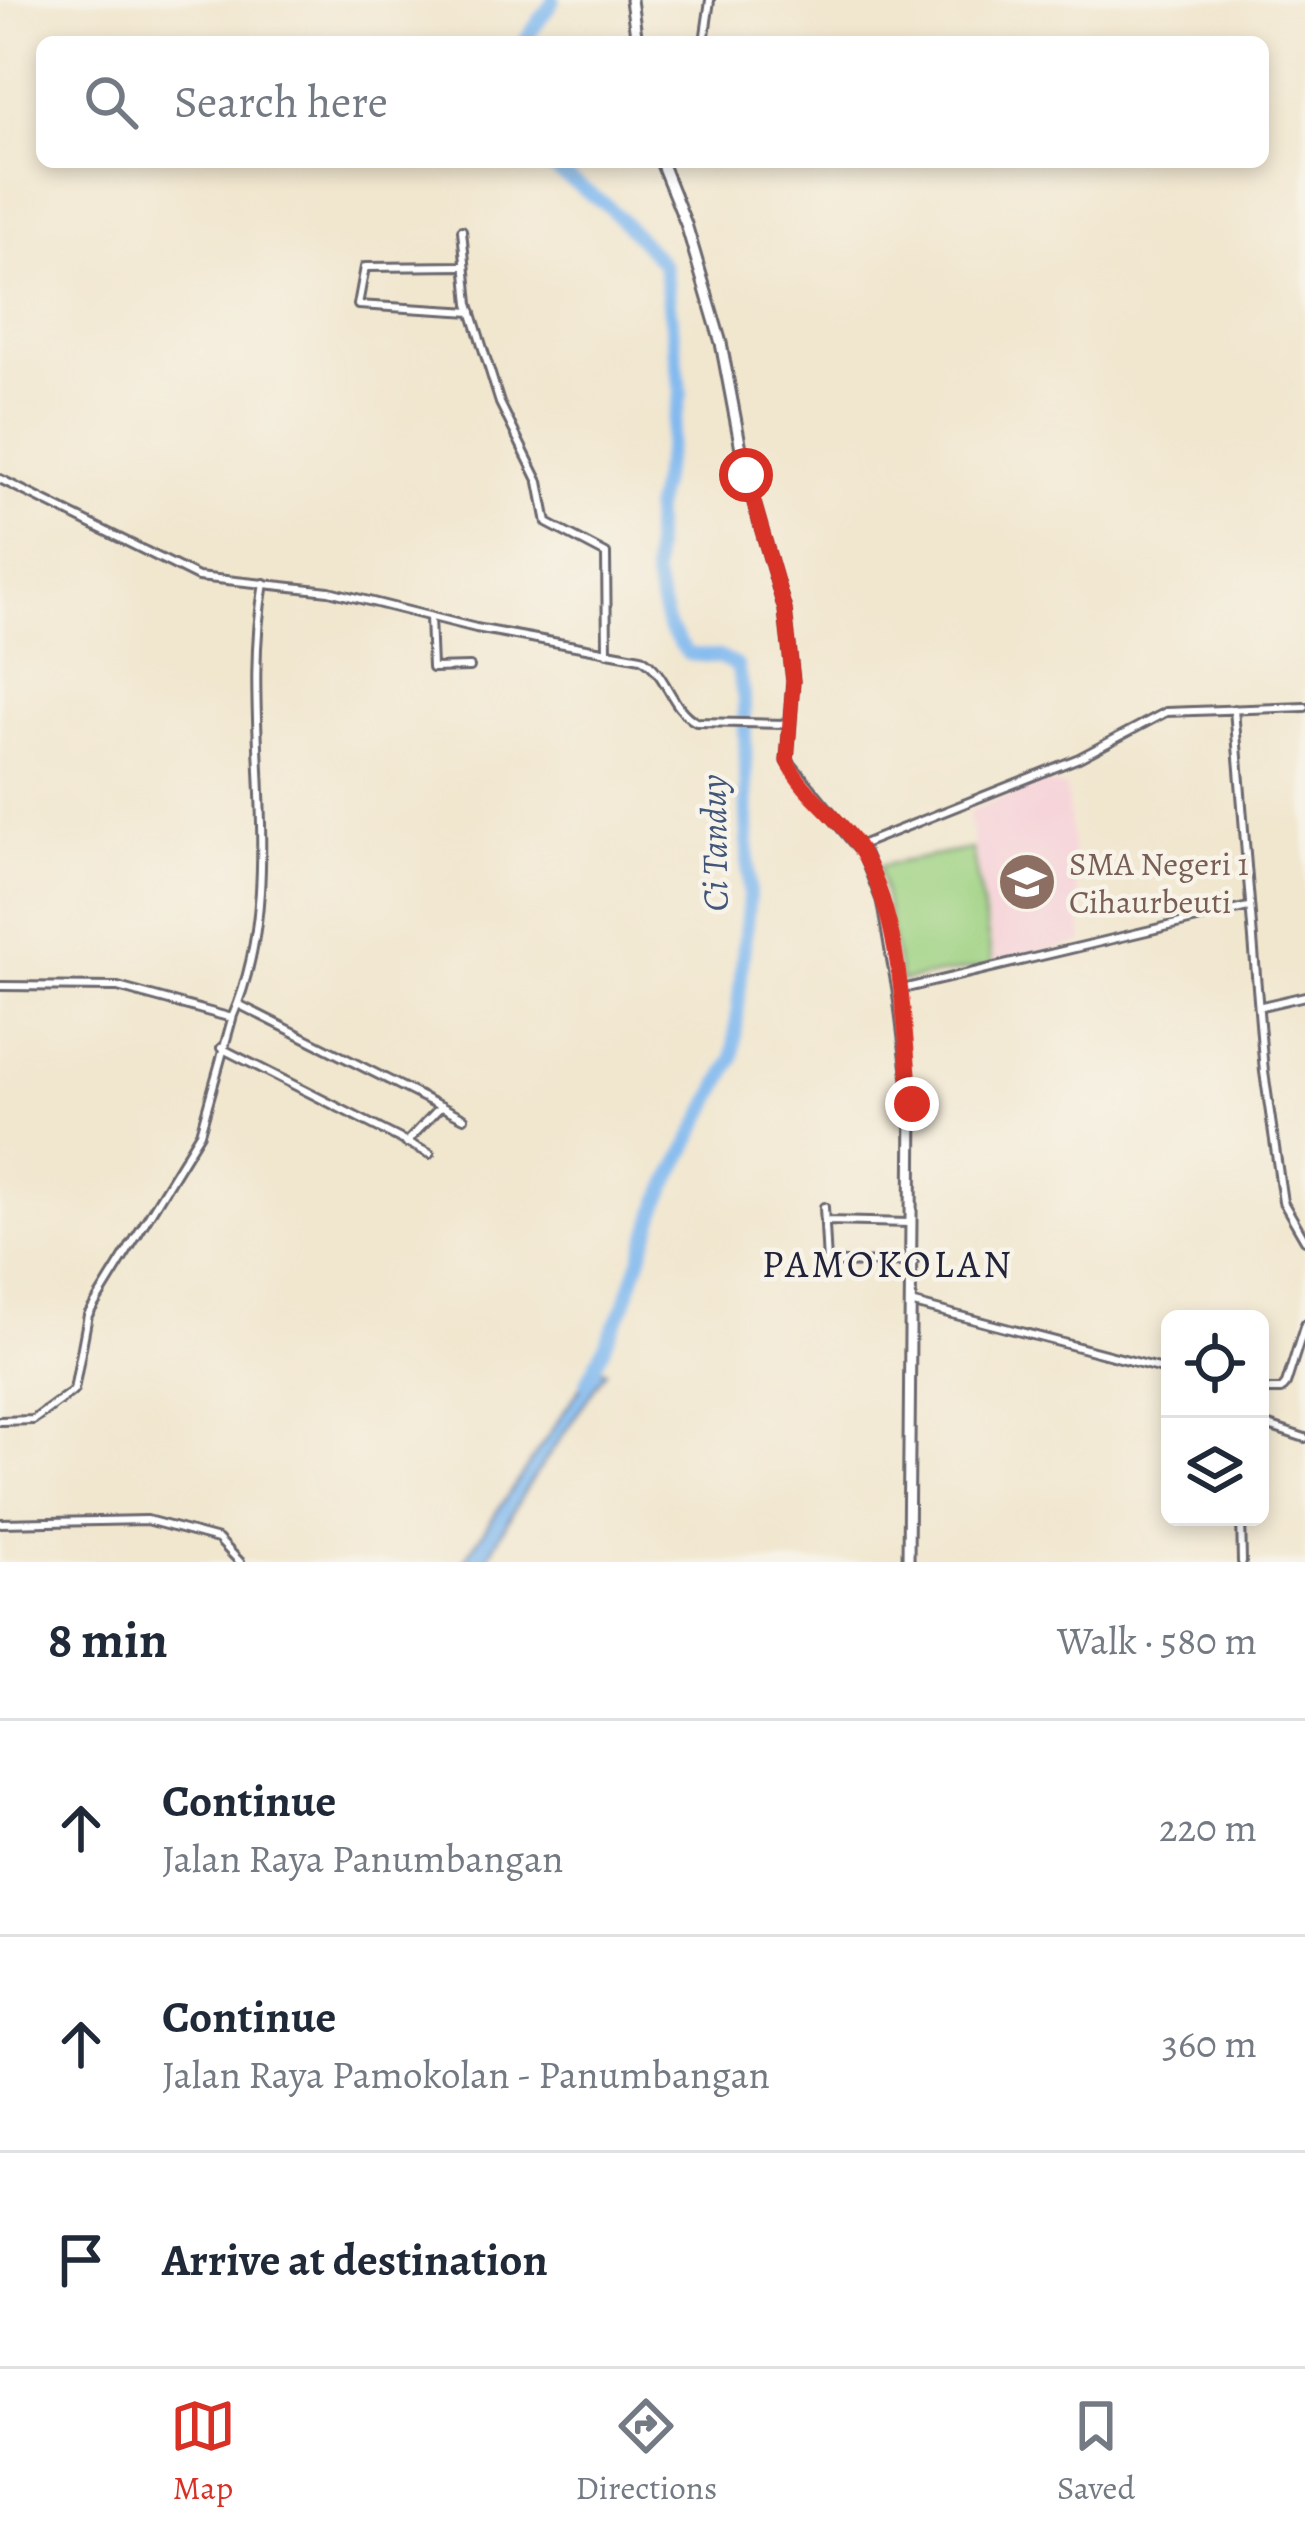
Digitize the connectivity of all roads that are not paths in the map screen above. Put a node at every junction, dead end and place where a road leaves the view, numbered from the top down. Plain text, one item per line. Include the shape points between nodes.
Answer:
1 (631, 0) edge
2 (710, 0) edge
3 (636, 36) edge
4 (705, 36) edge
5 (663, 168) edge
6 (462, 230) dead end
7 (462, 266) junction
8 (472, 312) junction
9 (0, 479) edge
10 (264, 583) junction
11 (430, 617) junction
12 (607, 653) junction
13 (470, 667) dead end
14 (1305, 706) edge
15 (1234, 709) junction
16 (787, 724) junction
17 (858, 846) junction
18 (1248, 907) junction
19 (0, 986) edge
20 (898, 990) junction
21 (1305, 996) edge
22 (238, 1004) junction
23 (1261, 1006) junction
24 (232, 1018) junction
25 (221, 1048) junction
26 (441, 1106) junction
27 (464, 1118) dead end
28 (406, 1143) junction
29 (430, 1154) dead end
30 (824, 1208) dead end
31 (827, 1221) junction
32 (913, 1223) junction
33 (1305, 1240) edge
34 (914, 1262) junction
35 (816, 1263) dead end
36 (827, 1263) junction
37 (914, 1304) junction
38 (1305, 1324) edge
39 (1161, 1369) edge
40 (1269, 1390) edge
41 (0, 1421) edge
42 (1269, 1426) edge
43 (1305, 1438) edge
44 (0, 1523) edge
45 (1241, 1526) edge
46 (240, 1562) edge
47 (908, 1562) edge
48 (1242, 1562) edge

1 - 3 main road
2 - 4 street
5 - 16 main road via 722,343 746,475 785,610 793,681
6 - 7 street
7 - 8 street
7 - 8 street via 365,267 358,304
8 - 12 street via 548,523 606,554
9 - 10 street via 198,577
10 - 11 street
10 - 22 street via 254,664 260,866
11 - 12 street
11 - 13 street via 432,668
12 - 16 street via 648,662 684,715
14 - 15 street
15 - 17 street via 1166,712 1079,758
15 - 18 street
16 - 17 main road via 791,770
17 - 20 main road via 882,900
18 - 20 street
18 - 23 street
19 - 24 street via 118,987
20 - 32 main road via 912,1104
21 - 23 street
22 - 24 street
22 - 26 street
23 - 33 street via 1282,1202
24 - 25 street
25 - 28 street
25 - 41 street via 200,1132 93,1302 76,1388 40,1417
26 - 27 street
26 - 28 street
28 - 29 street
30 - 31 street
31 - 32 street
31 - 36 street
32 - 34 main road
34 - 36 street
34 - 37 main road
35 - 36 street
37 - 39 street
37 - 47 main road
38 - 40 street via 1286,1384
42 - 43 street
44 - 46 street via 146,1520 218,1539
45 - 48 street

